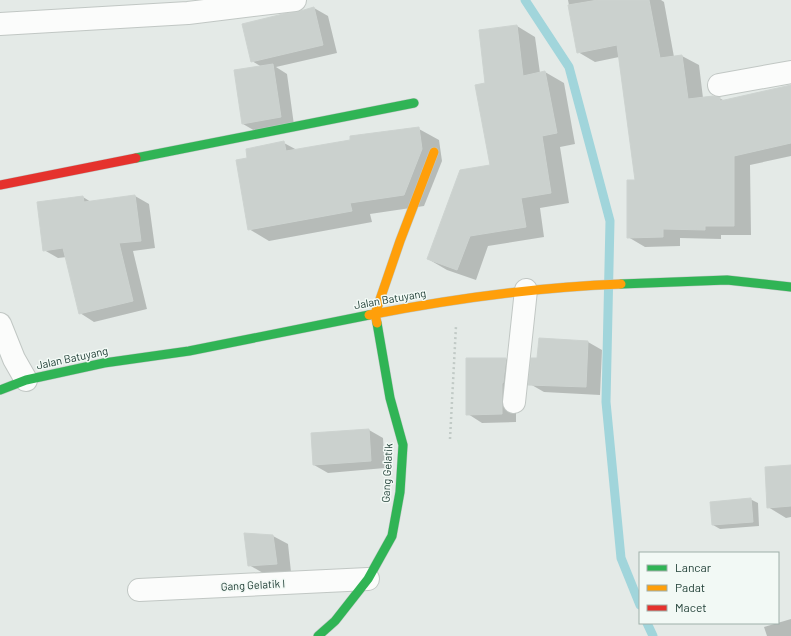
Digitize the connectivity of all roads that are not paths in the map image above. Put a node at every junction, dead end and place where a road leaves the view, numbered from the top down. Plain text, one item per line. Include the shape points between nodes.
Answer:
1 (294, 0) edge
2 (0, 24) edge
3 (791, 72) edge
4 (719, 85) dead end
5 (414, 103) dead end
6 (434, 152) dead end
7 (0, 185) edge
8 (791, 287) edge
9 (526, 290) junction
10 (375, 314) junction
11 (0, 324) edge
12 (26, 380) junction
13 (0, 390) edge
14 (514, 402) dead end
15 (368, 579) junction
16 (139, 590) dead end
17 (318, 636) edge

1 - 2 street via 188,13
3 - 4 street
5 - 7 street
6 - 10 street
8 - 9 street, Jalan Batuyang via 727,280
9 - 10 street, Jalan Batuyang
9 - 14 street
10 - 12 street, Jalan Batuyang via 189,351 104,363
10 - 15 street, Gang Gelatik via 390,398 403,445 400,492 392,536
11 - 12 street via 14,359
12 - 13 street, Jalan Batuyang
15 - 16 street, Gang Gelatik I
15 - 17 street, Gang Gelatik via 335,621

